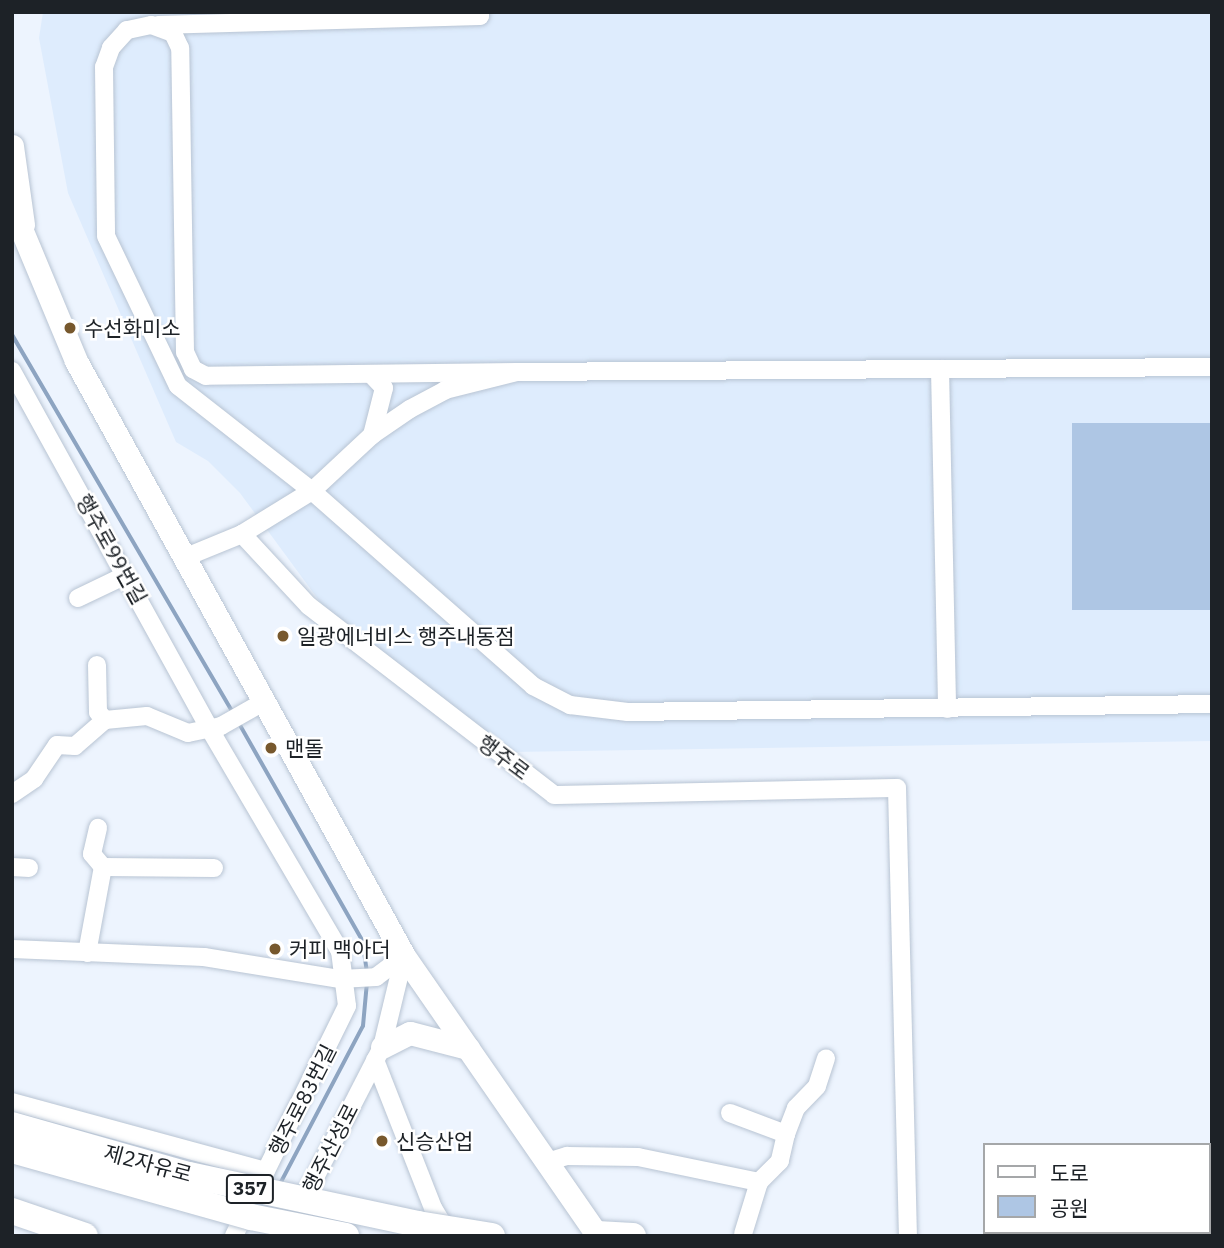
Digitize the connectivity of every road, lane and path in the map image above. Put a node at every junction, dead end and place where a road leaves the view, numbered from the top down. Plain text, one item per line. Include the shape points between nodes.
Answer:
1 (480, 12) edge
2 (416, 14) edge
3 (169, 18) edge
4 (151, 25) junction
5 (12, 146) edge
6 (12, 207) edge
7 (12, 216) edge
8 (26, 245) junction
9 (1212, 367) edge
10 (940, 369) junction
11 (12, 371) edge
12 (517, 372) junction
13 (371, 374) junction
14 (372, 435) junction
15 (312, 491) junction
16 (242, 534) junction
17 (186, 557) junction
18 (126, 575) junction
19 (78, 598) dead end
20 (97, 665) dead end
21 (1212, 704) edge
22 (258, 705) junction
23 (947, 709) junction
24 (105, 720) junction
25 (215, 727) junction
26 (12, 794) edge
27 (98, 828) dead end
28 (103, 867) junction
29 (214, 868) dead end
30 (12, 949) edge
31 (87, 953) junction
32 (404, 956) junction
33 (346, 979) junction
34 (468, 1048) junction
35 (379, 1054) junction
36 (826, 1058) dead end
37 (12, 1102) edge
38 (730, 1113) dead end
39 (12, 1125) edge
40 (786, 1134) junction
41 (12, 1150) edge
42 (547, 1162) junction
43 (266, 1171) junction
44 (759, 1182) junction
45 (12, 1211) edge
46 (743, 1234) dead end
47 (597, 1235) edge
48 (85, 1236) edge
49 (234, 1236) edge
50 (285, 1236) edge
51 (346, 1236) edge
52 (450, 1236) edge
53 (492, 1236) edge
54 (634, 1236) edge
55 (908, 1236) edge

1 - 2 street via 480,16
2 - 3 street
3 - 4 street
4 - 13 street via 173,33 180,48 185,352 193,369 206,376
4 - 15 street via 127,30 111,48 104,67 106,236 178,386
5 - 8 main road
6 - 8 main road
7 - 8 main road
8 - 17 main road via 76,362
9 - 10 street
10 - 12 street
10 - 23 street
11 - 18 street, 행주로99번길
12 - 13 street
12 - 14 street via 445,390
13 - 14 street via 384,388
14 - 15 street
15 - 16 street
15 - 23 street via 533,686 570,705 628,712
16 - 17 street
16 - 55 street, 행주로 via 309,606 554,795 897,788
17 - 22 main road
18 - 19 street
18 - 25 street, 행주로99번길
20 - 24 street via 98,712
21 - 23 street
22 - 25 street
22 - 32 main road
24 - 25 street via 147,716 188,733
24 - 26 street via 75,746 57,745 34,779
25 - 33 street, 행주로83번길 via 340,951
27 - 28 street via 92,853
28 - 29 street
28 - 31 street
30 - 31 street
31 - 33 street via 204,957
32 - 33 street via 376,977
32 - 34 main road
32 - 35 street, 행주산성로
33 - 43 street, 행주로83번길 via 347,1006 338,1029
34 - 35 main road via 410,1032
34 - 42 main road
35 - 50 street, 행주산성로
35 - 52 street, 행주산성로 via 433,1208
36 - 40 street via 817,1086 796,1108
37 - 43 street, 행주로83번길
38 - 40 street
39 - 53 highway, 제2자유로 / 357, bridge via 189,1175
40 - 44 street via 780,1161
41 - 51 highway, 제2자유로 / 357, bridge via 251,1217
42 - 44 street via 567,1156 638,1157
42 - 47 main road
43 - 49 street
44 - 46 street
45 - 48 highway
47 - 54 highway

